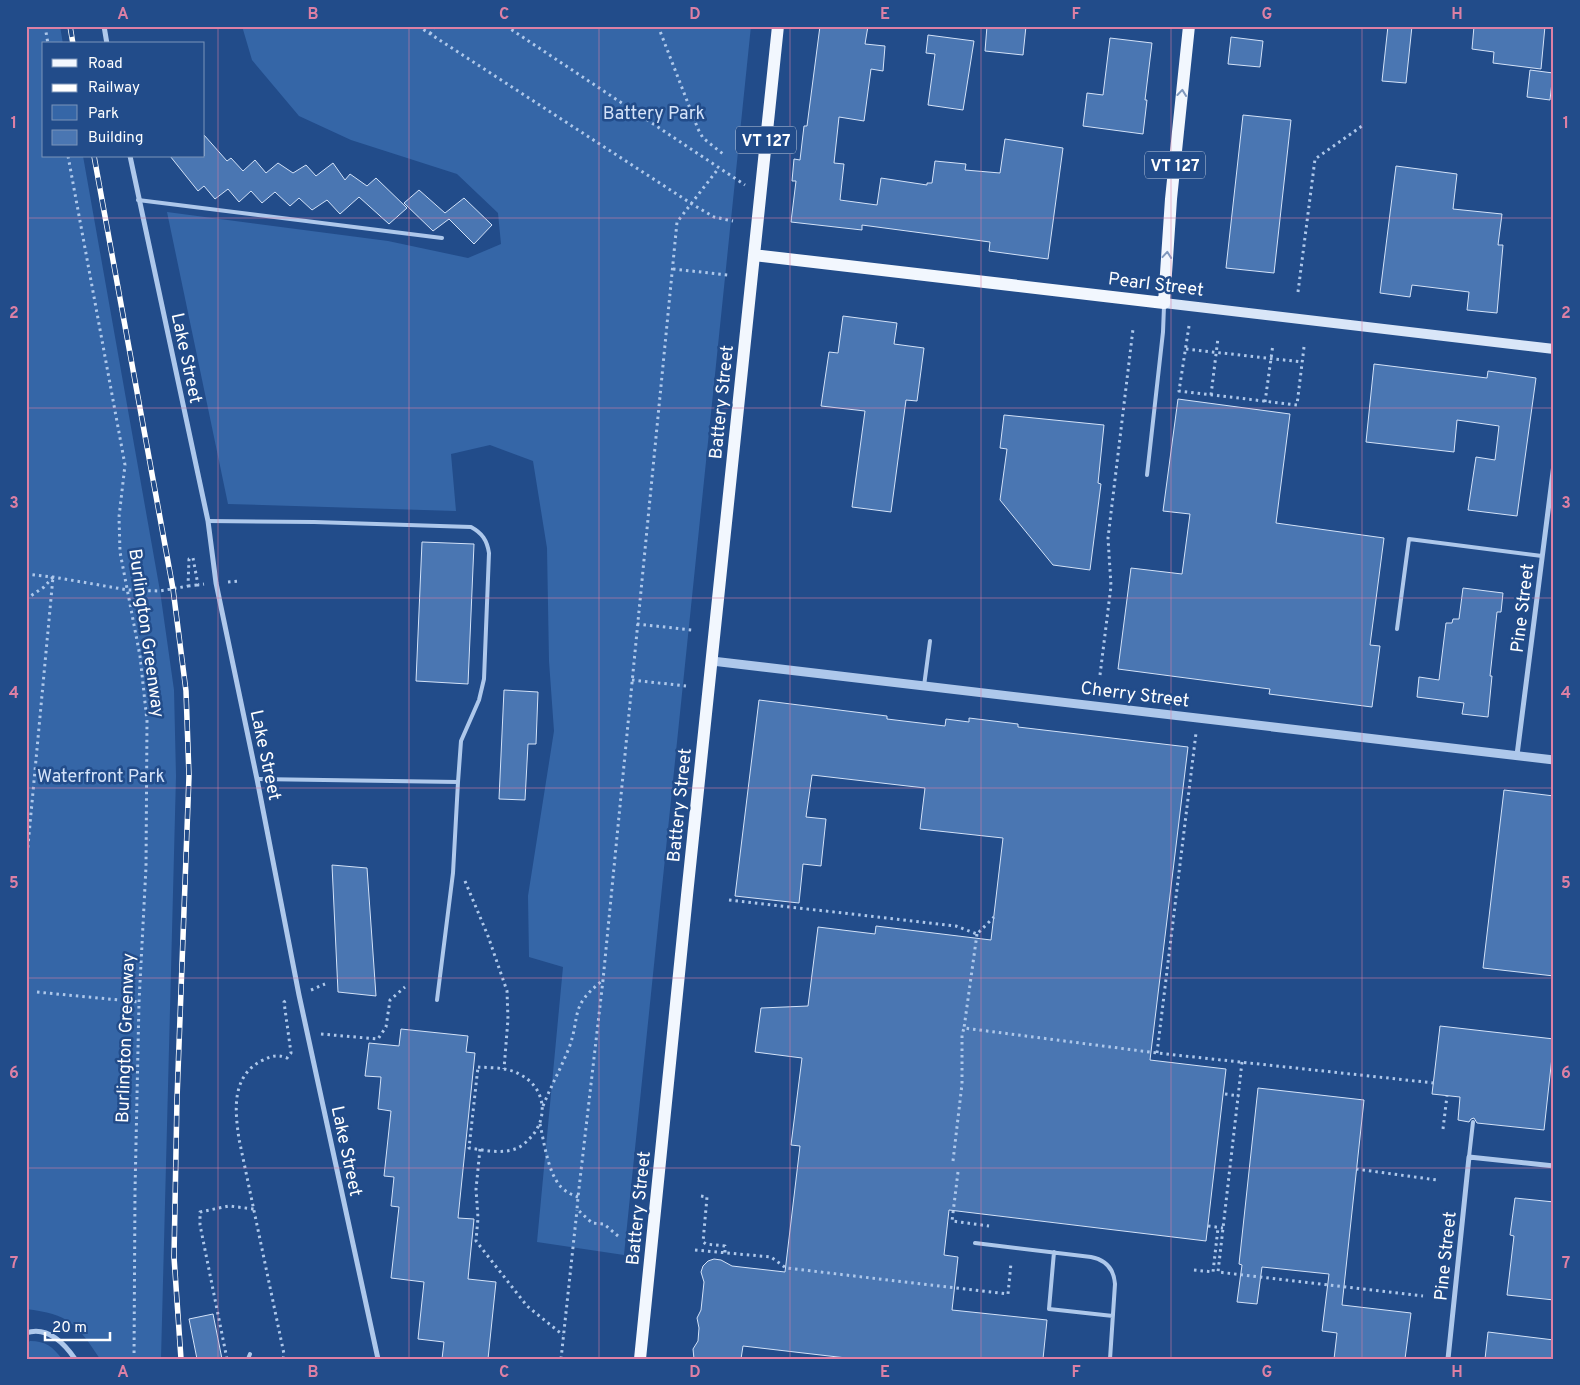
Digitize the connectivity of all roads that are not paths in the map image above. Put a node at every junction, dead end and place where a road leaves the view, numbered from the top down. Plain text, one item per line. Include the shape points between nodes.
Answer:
1 (104, 26) edge
2 (778, 26) edge
3 (1189, 26) edge
4 (107, 42) edge
5 (130, 158) edge
6 (138, 200) junction
7 (442, 238) dead end
8 (754, 255) junction
9 (1164, 303) junction
10 (1554, 349) edge
11 (1554, 464) edge
12 (1147, 476) dead end
13 (208, 521) junction
14 (1542, 556) junction
15 (1397, 629) dead end
16 (930, 641) dead end
17 (712, 660) junction
18 (924, 686) junction
19 (1517, 755) junction
20 (1554, 760) edge
21 (257, 779) junction
22 (458, 782) junction
23 (437, 1000) dead end
24 (1473, 1122) dead end
25 (1469, 1157) junction
26 (1554, 1166) edge
27 (975, 1243) dead end
28 (1054, 1252) junction
29 (1113, 1316) junction
30 (26, 1333) edge
31 (250, 1354) dead end
32 (74, 1359) edge
33 (248, 1359) edge
34 (378, 1359) edge
35 (640, 1359) edge
36 (1110, 1359) edge
37 (1448, 1359) edge

1 - 4 street
2 - 8 main road, VT 127
9 -> 3 main road, VT 127
5 - 6 street, Lake Street
6 - 7 lane
6 - 13 street, Lake Street
8 - 9 main road, Pearl Street
8 - 17 main road, Battery Street
9 - 10 main road, Pearl Street
9 - 12 lane
11 - 14 street, Pine Street
13 - 21 street, Lake Street via 216,583
13 - 22 lane via 471,526 480,532 489,553 484,679 479,700 461,741
14 - 15 lane via 1410,540
14 - 19 street, Pine Street
16 - 18 lane
17 - 18 street, Cherry Street
17 - 35 main road, Battery Street
18 - 19 street, Cherry Street
19 - 20 street, Cherry Street
21 - 22 lane
21 - 34 street, Lake Street via 299,995
22 - 23 lane via 453,873
24 - 25 lane
25 - 26 street
25 - 37 street, Pine Street
27 - 28 lane
28 - 29 lane via 1099,1258 1106,1262 1115,1277
28 - 29 lane via 1049,1309
29 - 36 lane
30 - 32 street via 49,1334 68,1348
31 - 33 lane

